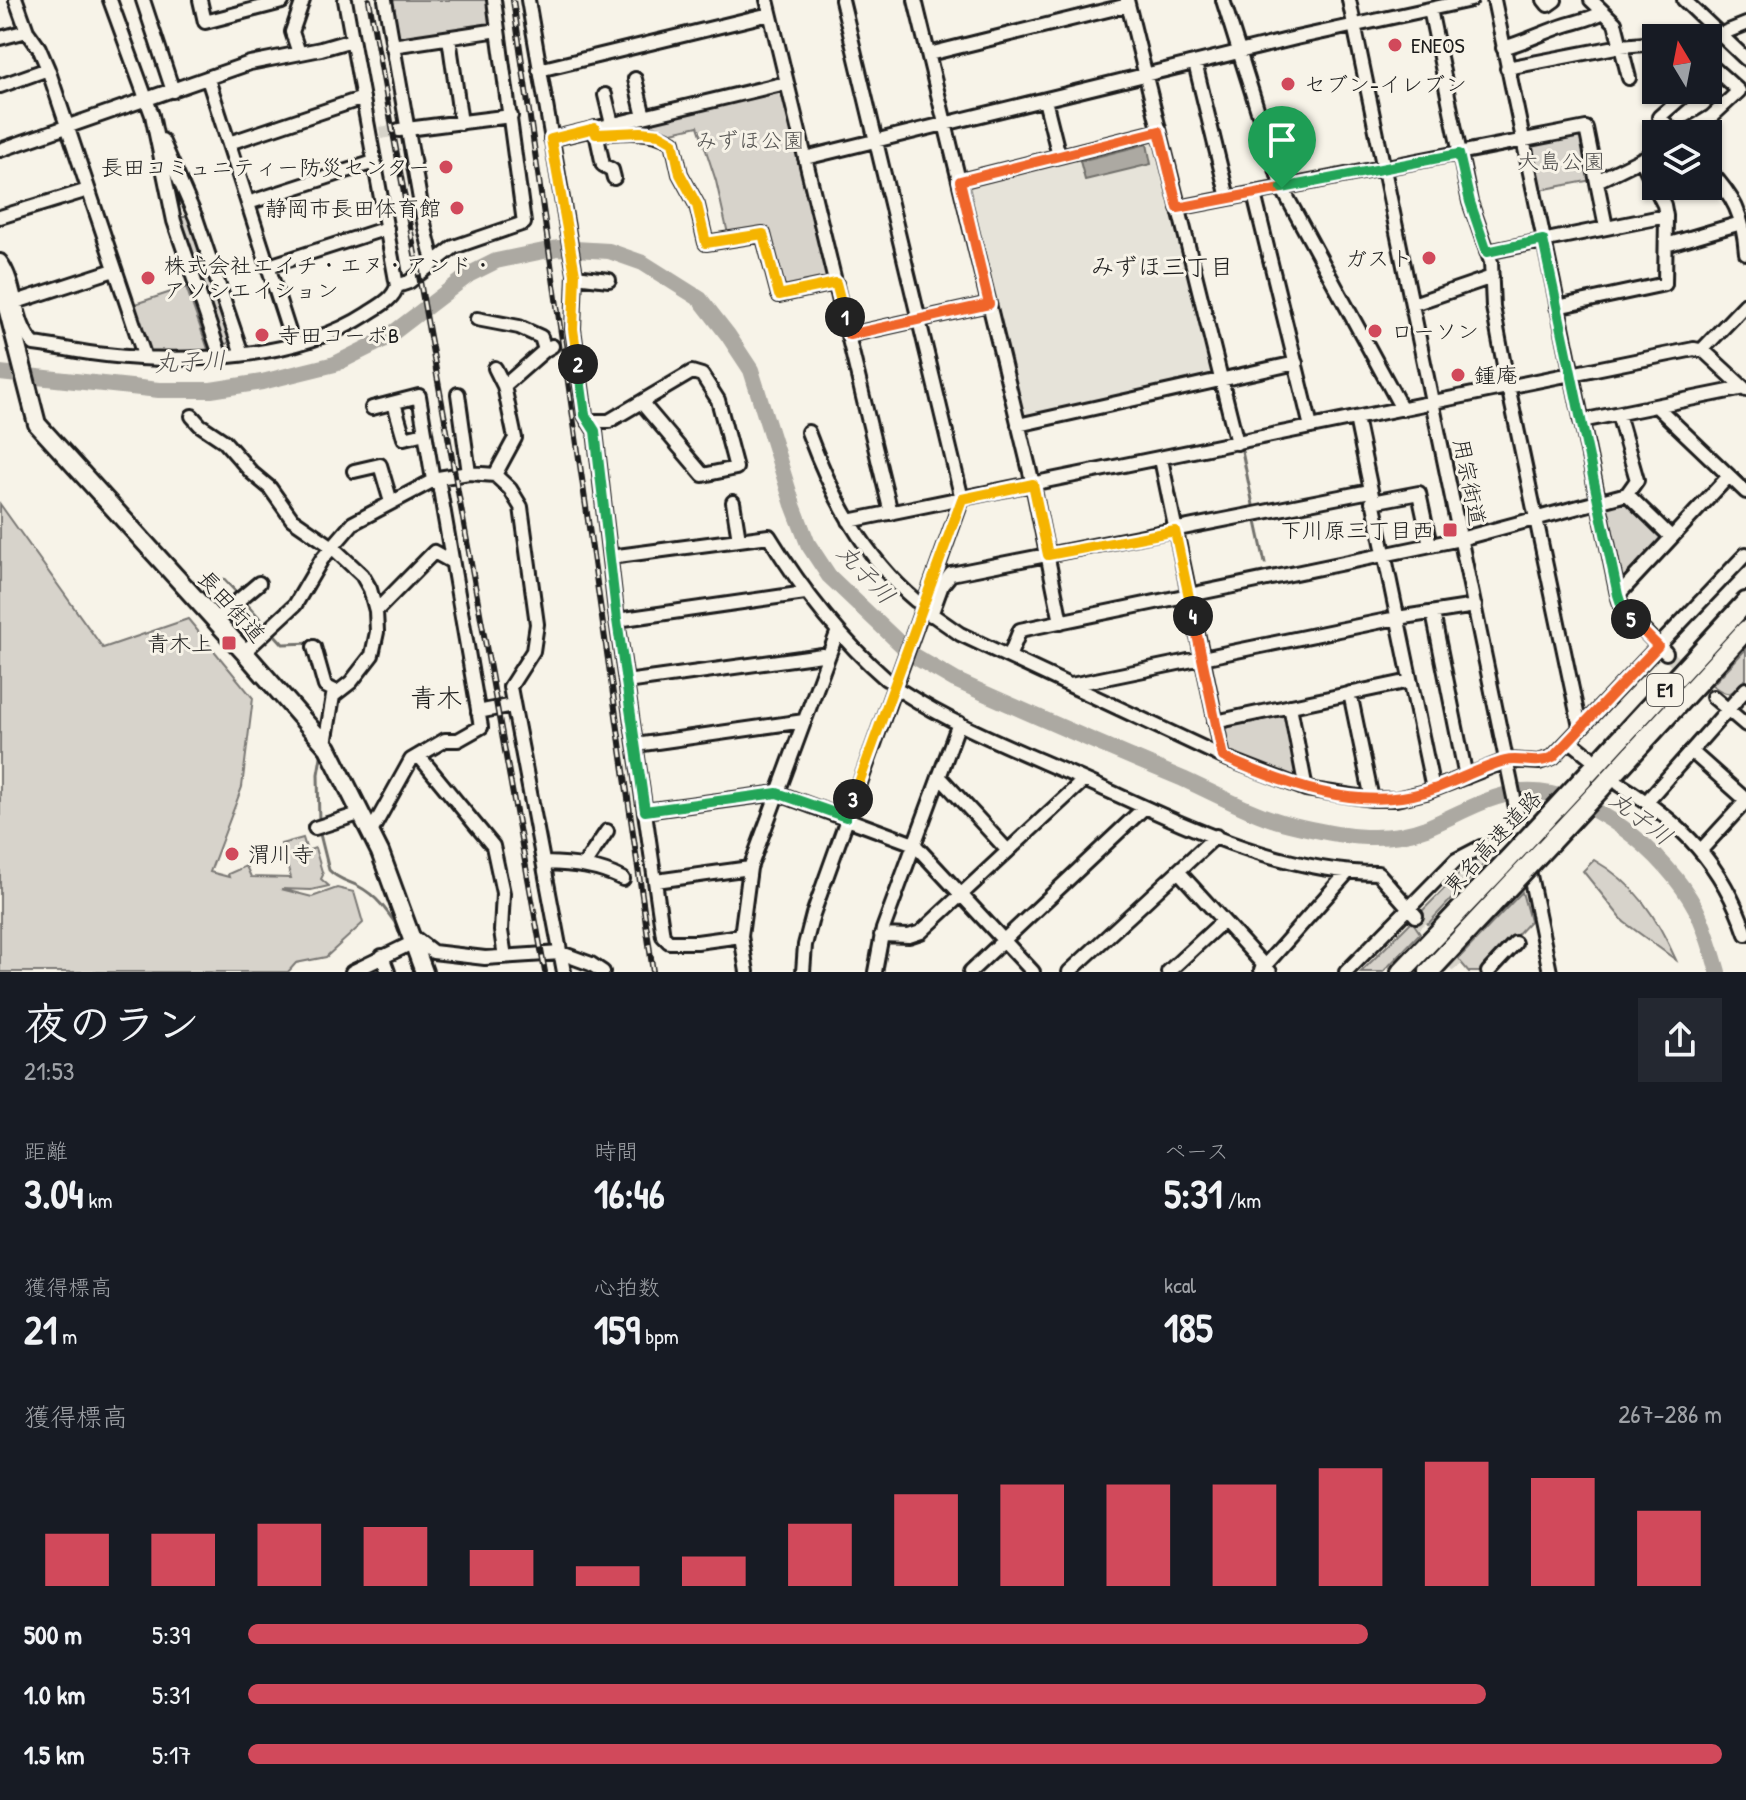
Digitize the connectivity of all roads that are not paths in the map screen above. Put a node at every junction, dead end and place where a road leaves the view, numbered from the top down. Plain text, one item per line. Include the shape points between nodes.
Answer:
1 (16, 0) edge
2 (110, 0) edge
3 (143, 0) edge
4 (200, 0) edge
5 (303, 0) edge
6 (345, 0) edge
7 (385, 0) edge
8 (494, 0) edge
9 (528, 0) edge
10 (767, 0) edge
11 (842, 0) edge
12 (915, 0) edge
13 (1142, 0) edge
14 (1223, 0) edge
15 (1349, 0) edge
16 (1471, 0) edge
17 (1494, 0) edge
18 (1544, 0) edge
19 (1555, 0) edge
20 (1591, 0) edge
21 (1684, 0) edge
22 (282, 1) edge
23 (1128, 4) edge
24 (249, 5) edge
25 (1425, 6) edge
26 (1603, 12) junction
27 (770, 14) junction
28 (1710, 24) edge
29 (1746, 24) edge
30 (1354, 25) junction
31 (498, 30) junction
32 (27, 31) junction
33 (1618, 31) junction
34 (292, 32) junction
35 (1722, 34) edge
36 (1722, 35) edge
37 (0, 38) edge
38 (449, 38) junction
39 (1642, 38) edge
40 (352, 40) junction
41 (1642, 44) edge
42 (392, 46) junction
43 (1621, 46) junction
44 (1503, 48) junction
45 (1240, 52) junction
46 (299, 53) junction
47 (929, 54) junction
48 (1746, 59) edge
49 (1195, 63) junction
50 (1507, 68) junction
51 (48, 69) junction
52 (539, 70) junction
53 (1146, 75) junction
54 (1629, 78) dead end
55 (1722, 78) edge
56 (208, 79) junction
57 (635, 79) dead end
58 (786, 83) junction
59 (0, 86) edge
60 (173, 91) junction
61 (605, 95) dead end
62 (1742, 95) edge
63 (363, 98) junction
64 (1045, 100) junction
65 (146, 101) junction
66 (1674, 104) edge
67 (152, 115) junction
68 (511, 116) junction
69 (644, 117) junction
70 (1662, 120) edge
71 (1706, 120) edge
72 (461, 123) junction
73 (612, 124) junction
74 (946, 124) junction
75 (66, 127) junction
76 (403, 130) junction
77 (595, 131) junction
78 (1159, 131) junction
79 (551, 139) junction
80 (876, 141) junction
81 (1521, 141) junction
82 (229, 143) junction
83 (0, 150) edge
84 (1459, 154) junction
85 (1059, 156) junction
86 (805, 158) junction
87 (1641, 159) joint
88 (374, 162) junction
89 (1384, 169) junction
90 (614, 178) dead end
91 (960, 181) junction
92 (1597, 181) junction
93 (1722, 186) edge
94 (1282, 188) junction
95 (88, 190) junction
96 (1254, 194) junction
97 (1228, 198) junction
98 (248, 203) junction
99 (1178, 208) junction
100 (1666, 216) junction
101 (0, 217) edge
102 (1741, 223) junction
103 (1606, 227) junction
104 (387, 228) junction
105 (1543, 240) junction
106 (1666, 245) junction
107 (1487, 252) junction
108 (1746, 253) edge
109 (0, 261) edge
110 (433, 261) junction
111 (269, 266) junction
112 (114, 270) junction
113 (575, 275) junction
114 (1492, 277) junction
115 (0, 280) edge
116 (609, 280) dead end
117 (836, 283) junction
118 (397, 286) junction
119 (16, 302) junction
120 (989, 304) junction
121 (1413, 304) junction
122 (1746, 304) edge
123 (1557, 307) junction
124 (477, 319) dead end
125 (918, 319) junction
126 (849, 335) junction
127 (293, 344) junction
128 (1702, 350) junction
129 (242, 354) junction
130 (220, 355) junction
131 (145, 358) junction
132 (1296, 363) junction
133 (495, 368) dead end
134 (1571, 373) junction
135 (1222, 381) junction
136 (504, 386) junction
137 (1508, 387) junction
138 (1745, 389) edge
139 (458, 394) dead end
140 (641, 402) junction
141 (394, 403) junction
142 (1434, 403) junction
143 (1656, 406) junction
144 (372, 408) dead end
145 (1402, 409) junction
146 (1618, 414) junction
147 (192, 416) dead end
148 (1356, 418) junction
149 (588, 421) junction
150 (1581, 421) junction
151 (1018, 425) junction
152 (1311, 427) junction
153 (808, 432) dead end
154 (425, 433) junction
155 (1237, 443) junction
156 (1161, 459) junction
157 (354, 471) dead end
158 (469, 473) junction
159 (495, 475) junction
160 (1729, 476) junction
161 (435, 479) junction
162 (1033, 484) junction
163 (1746, 492) edge
164 (1627, 494) junction
165 (1371, 497) junction
166 (962, 499) junction
167 (1596, 501) junction
168 (391, 502) junction
169 (733, 502) dead end
170 (891, 513) junction
171 (1536, 518) junction
172 (849, 521) junction
173 (1175, 531) junction
174 (1671, 537) junction
175 (739, 539) junction
176 (1460, 539) junction
177 (1430, 545) junction
178 (331, 546) junction
179 (1746, 554) edge
180 (1048, 555) junction
181 (1384, 555) junction
182 (610, 557) junction
183 (452, 562) junction
184 (259, 583) dead end
185 (805, 593) junction
186 (1618, 595) junction
187 (1189, 597) junction
188 (916, 601) dead end
189 (1746, 602) edge
190 (1475, 606) junction
191 (376, 611) junction
192 (1433, 613) junction
193 (1397, 618) junction
194 (215, 620) junction
195 (617, 620) junction
196 (1061, 622) junction
197 (1746, 630) edge
198 (837, 633) junction
199 (314, 647) dead end
200 (1662, 649) junction
201 (244, 652) junction
202 (828, 657) junction
203 (1009, 657) junction
204 (1201, 659) junction
205 (886, 679) dead end
206 (1410, 681) junction
207 (626, 682) junction
208 (1071, 685) junction
209 (1746, 689) edge
210 (901, 691) dead end
211 (337, 692) junction
212 (1350, 693) junction
213 (1713, 697) tunnel mouth
214 (513, 705) junction
215 (1290, 706) junction
216 (1728, 709) junction
217 (478, 712) junction
218 (804, 721) junction
219 (1215, 722) junction
220 (959, 723) junction
221 (1746, 725) edge
222 (1580, 727) junction
223 (1569, 740) junction
224 (325, 744) junction
225 (636, 745) junction
226 (1691, 751) junction
227 (419, 756) junction
228 (1589, 756) dead end
229 (1223, 757) junction
230 (1509, 766) junction
231 (939, 776) junction
232 (1466, 777) junction
233 (1084, 780) junction
234 (1610, 786) junction
235 (1306, 789) junction
236 (1433, 789) junction
237 (777, 793) junction
238 (1372, 799) junction
239 (1746, 800) edge
240 (1647, 801) junction
241 (1144, 808) junction
242 (645, 811) junction
243 (362, 813) junction
244 (846, 817) junction
245 (319, 827) dead end
246 (607, 831) dead end
247 (371, 832) junction
248 (1216, 836) junction
249 (1523, 837) junction
250 (914, 844) junction
251 (1701, 850) junction
252 (1008, 851) junction
253 (544, 863) junction
254 (584, 865) junction
255 (750, 868) junction
256 (1178, 871) junction
257 (1348, 872) junction
258 (1508, 874) junction
259 (623, 879) dead end
260 (656, 881) junction
261 (961, 893) junction
262 (1412, 911) junction
263 (1743, 912) edge
264 (1223, 921) junction
265 (1746, 934) edge
266 (881, 935) junction
267 (741, 936) junction
268 (413, 938) junction
269 (1004, 940) junction
270 (1515, 943) dead end
271 (561, 953) junction
272 (382, 956) junction
273 (505, 957) junction
274 (1264, 970) edge
275 (352, 972) edge
276 (388, 972) edge
277 (424, 972) edge
278 (564, 972) edge
279 (603, 972) edge
280 (747, 972) edge
281 (803, 972) edge
282 (875, 972) edge
283 (970, 972) edge
284 (1033, 972) edge
285 (1069, 972) edge
286 (1168, 972) edge
287 (1346, 972) edge
288 (1401, 972) edge
289 (1429, 972) edge
290 (1488, 972) edge
291 (1550, 972) edge

1 - 32 street
2 - 65 street
3 - 60 street
4 - 24 street via 205,22
5 - 34 street
6 - 40 street
7 - 42 street
8 - 31 street
9 - 52 street
10 - 27 street
11 - 80 street
12 - 47 street
13 - 23 street
14 - 45 street
15 - 30 street, 用宗街道
16 - 25 street
17 - 44 street
18 - 19 street via 1548,5
20 - 26 street
21 - 28 street
22 - 24 street
22 - 34 street
23 - 47 street
23 - 53 street
25 - 30 street
25 - 84 street
26 - 33 street
26 - 44 street
27 - 52 street
27 - 58 street
29 - 35 street
30 - 45 street
30 - 89 street, 用宗街道
31 - 38 street
31 - 68 street
32 - 37 street
32 - 51 street
33 - 39 street
33 - 43 street
34 - 46 street
36 - 48 street
38 - 42 street
38 - 72 street
40 - 46 street
40 - 63 street
41 - 43 street
42 - 76 street
43 - 50 street
43 - 54 street
44 - 50 street
45 - 49 street
45 - 94 street
46 - 56 street
47 - 74 street
49 - 53 street
49 - 97 street
50 - 81 street
51 - 59 street
51 - 75 street
52 - 79 street
53 - 64 street
53 - 78 street
55 - 62 street
56 - 60 street
56 - 82 street
57 - 69 street
58 - 69 street
58 - 86 street
60 - 65 street
61 - 73 street
62 - 71 street
63 - 82 street
63 - 88 street via 375,134
64 - 74 street
64 - 85 street
65 - 67 street
65 - 75 street
66 - 70 street via 1659,117
67 - 129 street via 196,218
67 - 130 street via 174,221
68 - 72 street
68 - 110 street via 524,223 454,247
69 - 73 street
72 - 76 street
73 - 77 street
74 - 80 street
74 - 91 street
75 - 83 street
75 - 95 street
76 - 110 street
77 - 79 street
77 - 90 street via 603,165
77 - 117 street via 659,134 673,142 706,243 763,234 779,295
78 - 85 street
78 - 99 street
79 - 113 street
80 - 86 street
80 - 125 street
81 - 84 street
81 - 92 street via 1586,128
81 - 105 street
82 - 98 street
84 - 89 street
84 - 107 street
85 - 91 street
86 - 117 street
87 - 92 street
87 - 100 street
88 - 98 street
88 - 104 street
89 - 94 street
89 - 121 street, 用宗街道
91 - 120 street
92 - 103 street
93 - 102 street via 1734,200
94 - 96 street
94 - 145 street
95 - 101 street
95 - 112 street
96 - 97 street
96 - 132 street
97 - 99 street
98 - 111 street
99 - 135 street
100 - 103 street
100 - 106 street
102 - 106 street
102 - 108 street
103 - 105 street
104 - 111 street
104 - 118 street
105 - 107 street
105 - 123 street
106 - 123 street via 1665,284
107 - 114 street
109 - 119 street
110 - 118 street
111 - 127 street
112 - 119 street
112 - 131 street
113 - 116 street
113 - 149 street via 572,344
114 - 121 street
114 - 137 street
115 - 194 main road, 長田街道 via 32,414 43,433
117 - 126 street
118 - 127 street via 387,301 342,327
119 - 131 street via 34,344
120 - 125 street
120 - 151 street
121 - 142 street, 用宗街道
122 - 128 street
123 - 134 street
124 - 136 street via 519,327 541,337 548,348
125 - 126 street
125 - 166 street
126 - 170 street
127 - 129 street
128 - 134 street
128 - 138 street
129 - 130 street
130 - 131 street
132 - 135 street
132 - 152 street
133 - 136 street
134 - 137 street
134 - 150 street
135 - 151 street
135 - 155 street
136 - 159 street via 515,438
137 - 142 street
137 - 171 street
138 - 143 street
139 - 158 street
140 - 140 street via 703,475 736,468 718,400 702,375 692,372
140 - 149 street via 609,421
141 - 144 street
141 - 154 street via 404,438
141 - 154 street via 419,396
142 - 145 street
142 - 176 street, 用宗街道
143 - 146 street
143 - 160 street
145 - 148 street
146 - 150 street
146 - 164 street via 1637,480
147 - 178 street via 270,488 292,519
148 - 152 street
148 - 165 street
149 - 182 street via 595,431
150 - 167 street
151 - 162 street
152 - 155 street
153 - 172 street
154 - 161 street
155 - 156 street
156 - 162 street
156 - 173 street
157 - 168 street via 380,465
158 - 159 street
158 - 161 street
159 - 214 street via 521,507 537,624 533,651 510,687
160 - 163 street
160 - 174 street
161 - 168 street
161 - 183 street
162 - 166 street
162 - 180 street
164 - 167 street
164 - 174 street
165 - 173 street
165 - 177 street via 1419,493
165 - 181 street
166 - 170 street
166 - 244 street
167 - 171 street
167 - 186 street
168 - 178 street via 353,523
169 - 175 street
170 - 172 street
171 - 176 street
171 - 222 street
172 - 188 street via 877,562
173 - 180 street
173 - 187 street
174 - 186 street
175 - 182 street
175 - 185 street via 769,536
176 - 177 street
176 - 190 street, 用宗街道
177 - 181 street
178 - 191 street via 362,575
178 - 201 street via 295,605
179 - 200 street
180 - 196 street
180 - 203 street via 951,574 930,614
181 - 187 street
181 - 193 street
182 - 195 street
183 - 191 street via 434,552
183 - 217 street
184 - 194 street
185 - 195 street
185 - 198 street
186 - 200 street via 1623,610
187 - 196 street
187 - 204 street
189 - 258 highway, 東名高速道路 / E1, bridge via 1583,779
190 - 192 street
190 - 230 street, 用宗街道
191 - 211 street via 372,655
192 - 193 street
192 - 232 street
193 - 204 street
193 - 206 street
194 - 201 main road, 長田街道
195 - 207 street
196 - 203 street via 1020,630
197 - 234 highway, 東名高速道路 / E1
198 - 202 street
198 - 205 street
199 - 211 street via 325,686
200 - 222 street
201 - 224 main road, 長田街道
202 - 207 street
202 - 218 street
203 - 208 street
204 - 208 street
204 - 219 street
206 - 212 street
206 - 236 street
207 - 225 street
208 - 229 street
209 - 216 street
210 - 220 street
211 - 224 street
212 - 215 street
212 - 238 street
213 - 216 street
214 - 217 street
214 - 253 street
215 - 219 street
215 - 235 street
216 - 221 street
216 - 226 street
217 - 227 street via 481,727
218 - 225 street
218 - 237 street
219 - 229 street
220 - 231 street
220 - 233 street
222 - 223 street
223 - 228 street
223 - 230 street via 1546,760
224 - 243 main road, 長田街道
225 - 242 street
226 - 239 street
226 - 240 street
227 - 247 street via 411,760
227 - 273 street via 493,846 503,893
229 - 235 street
230 - 232 street
230 - 249 street, 用宗街道
231 - 250 street
231 - 252 street
232 - 236 street
233 - 241 street
233 - 252 street
234 - 240 street
234 - 258 highway, 東名高速道路 / E1, bridge
235 - 238 street
236 - 238 street
237 - 242 street
237 - 244 street
237 - 255 street
239 - 251 street
240 - 251 street
241 - 248 street
241 - 269 street
242 - 260 street
243 - 245 street
243 - 247 main road, 長田街道
244 - 250 street
244 - 281 street via 813,914
246 - 254 street
247 - 268 main road, 長田街道
248 - 256 street
248 - 257 street via 1310,866
249 - 262 street via 1465,853
249 - 291 street, 用宗街道
250 - 261 street
250 - 266 street
251 - 263 street
252 - 261 street
253 - 254 street
253 - 271 street
254 - 259 street
255 - 260 street
255 - 267 street
256 - 264 street
256 - 285 street
257 - 262 street via 1378,873
257 - 274 street
258 - 288 highway, 東名高速道路 / E1
258 - 289 highway, 東名高速道路 / E1
260 - 267 street via 663,936 669,942
261 - 266 street via 921,932
261 - 269 street
262 - 287 street
263 - 265 street
264 - 274 street
264 - 286 street
266 - 282 street
267 - 280 street
268 - 272 street
268 - 273 street via 433,952
268 - 277 main road, 長田街道
269 - 283 street
269 - 284 street
270 - 290 street
271 - 273 street
271 - 278 street
271 - 279 street
272 - 275 street
272 - 276 street

